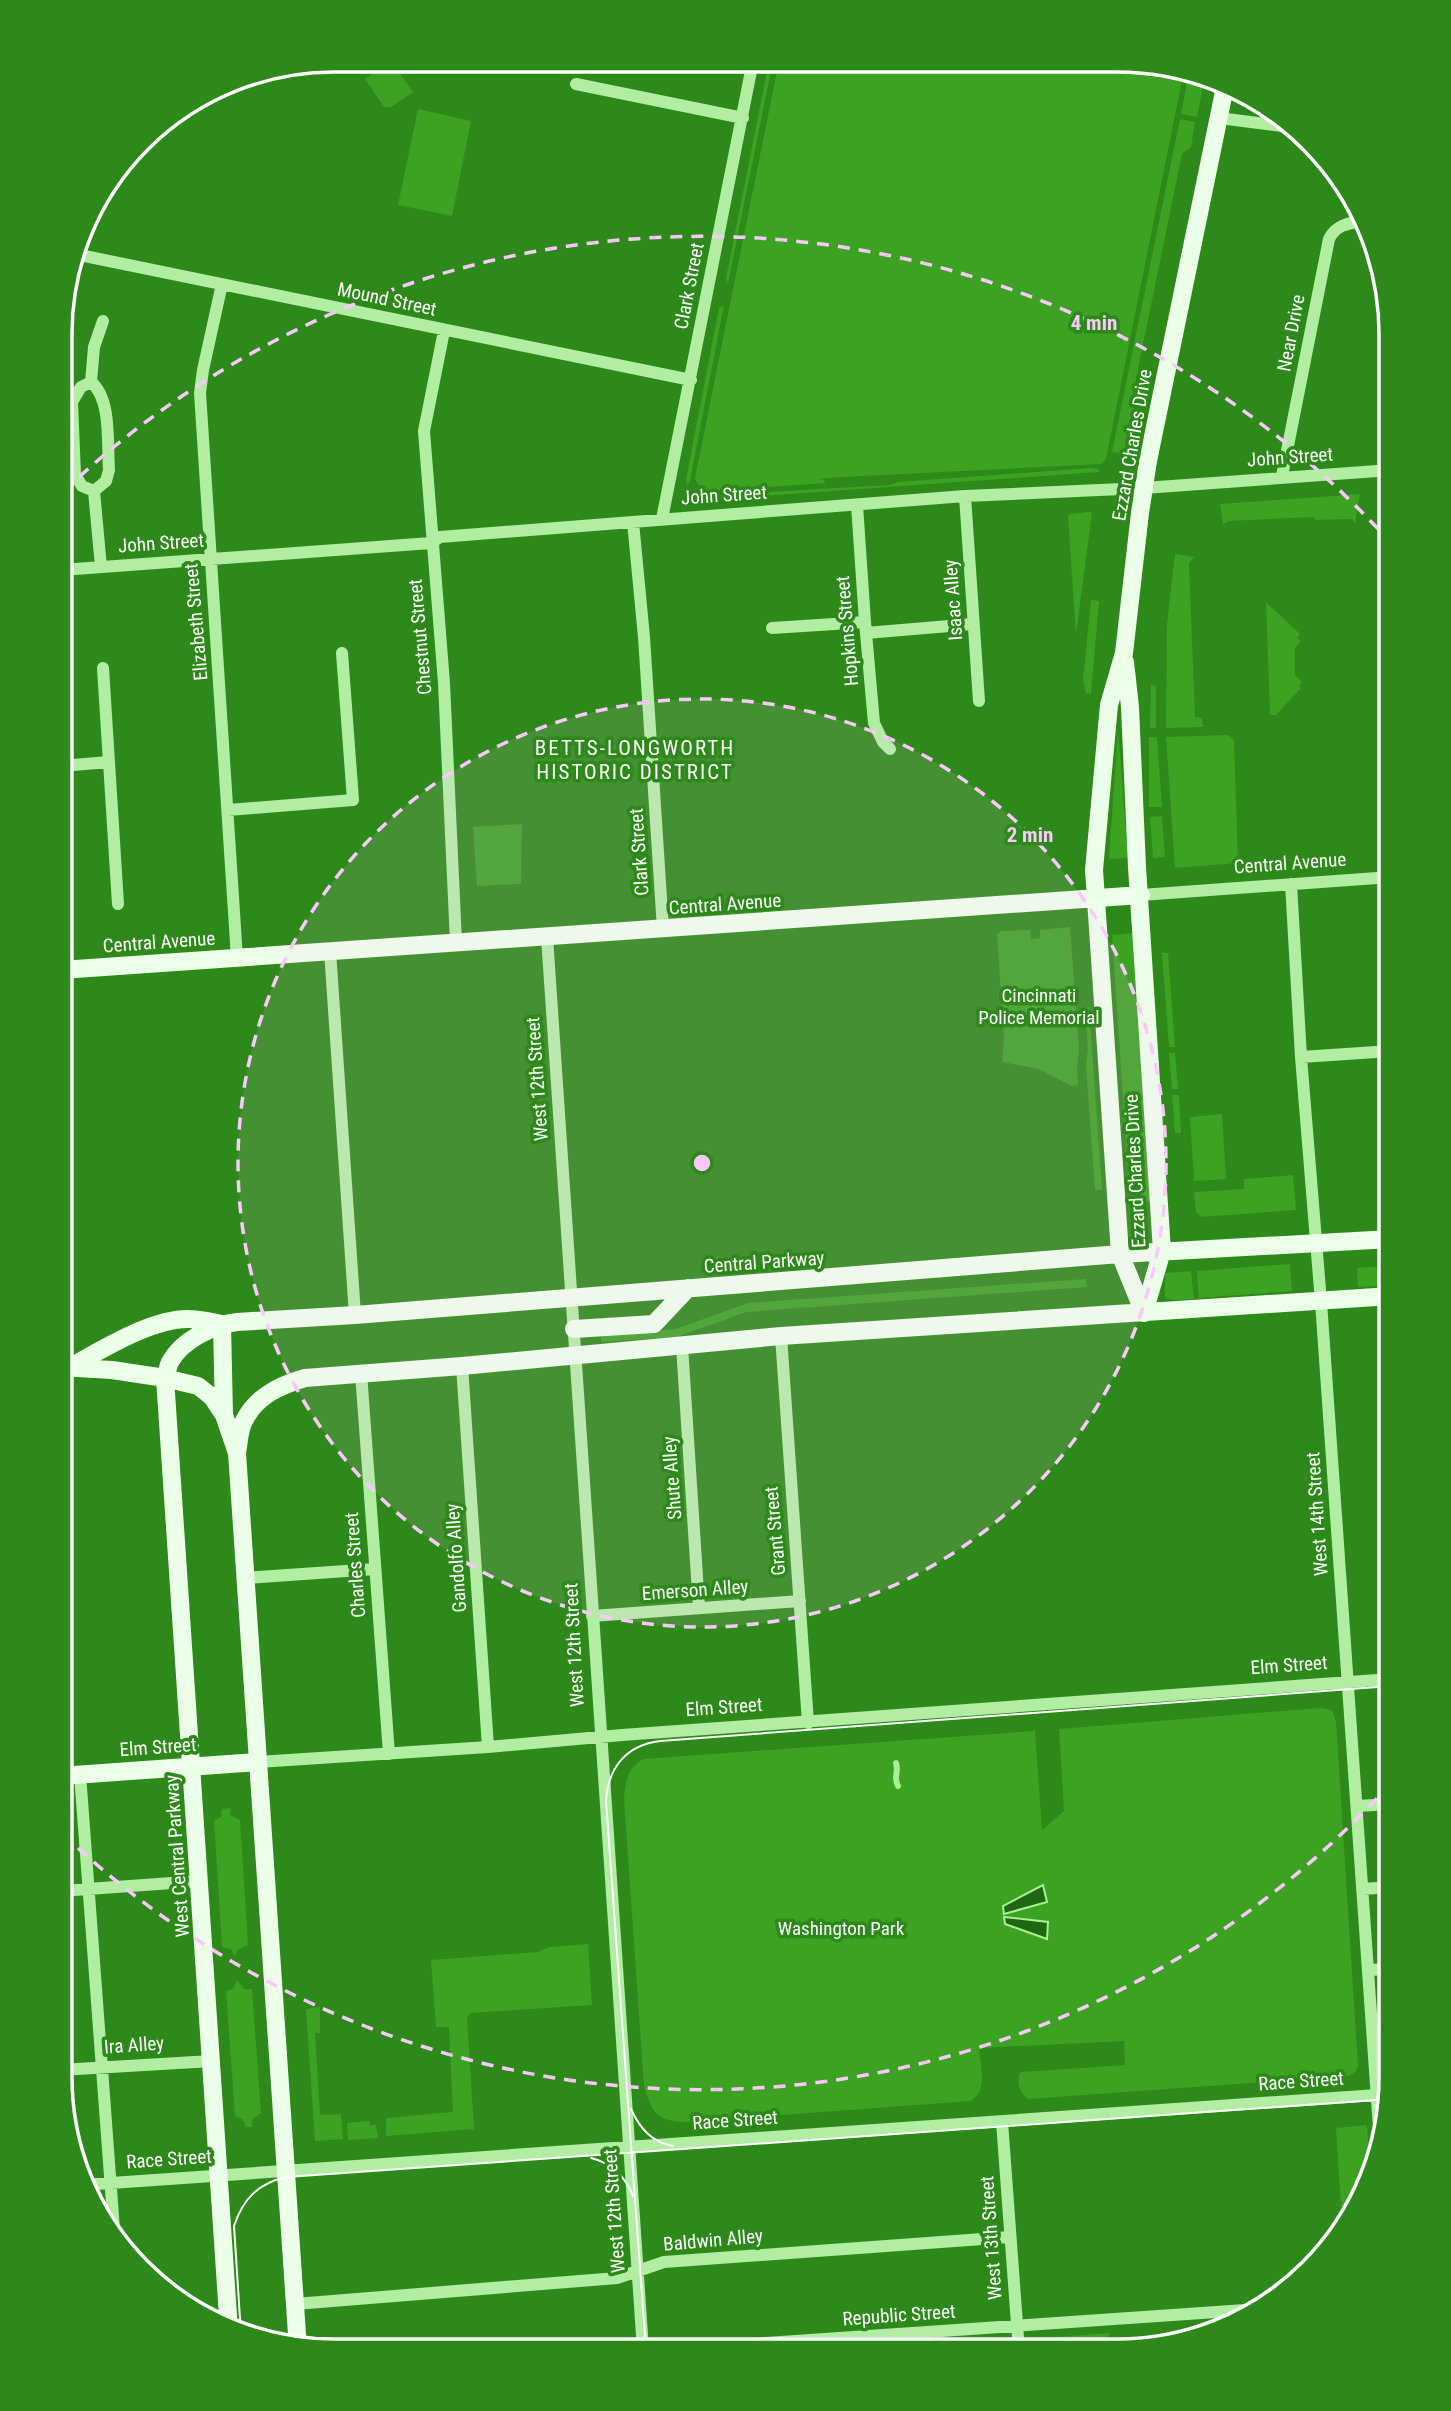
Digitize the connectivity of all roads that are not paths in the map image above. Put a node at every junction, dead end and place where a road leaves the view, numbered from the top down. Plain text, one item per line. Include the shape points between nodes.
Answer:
1 (751, 72) edge
2 (576, 84) dead end
3 (1224, 95) edge
4 (743, 118) junction
5 (1219, 118) junction
6 (1276, 125) edge
7 (1354, 223) edge
8 (84, 256) edge
9 (222, 284) junction
10 (103, 321) dead end
11 (444, 331) junction
12 (691, 380) junction
13 (91, 382) junction
14 (1379, 471) edge
15 (1282, 476) junction
16 (1144, 488) junction
17 (94, 491) junction
18 (965, 496) junction
19 (858, 505) junction
20 (662, 519) junction
21 (633, 522) junction
22 (431, 543) junction
23 (210, 559) junction
24 (101, 567) junction
25 (72, 569) edge
26 (974, 624) junction
27 (865, 627) junction
28 (772, 628) dead end
29 (342, 653) dead end
30 (1124, 653) junction
31 (103, 668) dead end
32 (979, 701) dead end
33 (890, 749) dead end
34 (109, 762) junction
35 (72, 765) edge
36 (228, 810) junction
37 (1379, 878) edge
38 (1291, 884) junction
39 (1141, 895) junction
40 (1095, 899) junction
41 (118, 905) dead end
42 (663, 929) junction
43 (547, 937) junction
44 (456, 942) junction
45 (330, 951) junction
46 (237, 958) junction
47 (72, 969) edge
48 (1379, 1052) edge
49 (1301, 1057) junction
50 (1379, 1240) edge
51 (1316, 1244) junction
52 (1162, 1251) junction
53 (1120, 1254) junction
54 (688, 1288) junction
55 (1379, 1297) edge
56 (571, 1298) junction
57 (1321, 1301) junction
58 (1144, 1312) junction
59 (355, 1315) junction
60 (222, 1324) junction
61 (574, 1329) junction
62 (781, 1336) junction
63 (682, 1346) junction
64 (575, 1355) junction
65 (72, 1364) edge
66 (462, 1366) junction
67 (72, 1368) edge
68 (360, 1373) junction
69 (166, 1378) junction
70 (225, 1415) junction
71 (237, 1453) junction
72 (375, 1569) junction
73 (245, 1578) junction
74 (800, 1601) junction
75 (699, 1608) junction
76 (592, 1616) junction
77 (1379, 1680) edge
78 (1349, 1682) junction
79 (808, 1723) junction
80 (599, 1737) junction
81 (488, 1747) junction
82 (389, 1754) junction
83 (258, 1762) junction
84 (192, 1765) junction
85 (80, 1774) junction
86 (72, 1775) edge
87 (1379, 1805) edge
88 (1357, 1807) junction
89 (200, 1881) junction
90 (1379, 1888) edge
91 (89, 1889) junction
92 (1363, 1889) junction
93 (72, 1890) edge
94 (1368, 1970) junction
95 (1379, 1970) edge
96 (212, 2061) junction
97 (101, 2067) junction
98 (72, 2069) edge
99 (1377, 2095) junction
100 (1378, 2106) edge
101 (1002, 2122) junction
102 (628, 2146) junction
103 (286, 2170) junction
104 (218, 2175) junction
105 (111, 2183) junction
106 (95, 2184) edge
107 (113, 2219) edge
108 (1010, 2237) junction
109 (637, 2270) junction
110 (295, 2304) junction
111 (1235, 2311) edge
112 (228, 2317) edge
113 (1017, 2326) junction
114 (297, 2337) edge
115 (642, 2339) edge
116 (827, 2339) edge
117 (1018, 2339) edge

1 - 4 street, Clark Street
2 - 4 street
3 - 5 main road, Ezzard Charles Drive
4 - 12 street, Clark Street
5 - 6 street
5 - 16 main road, Ezzard Charles Drive
7 - 15 street, Near Drive via 1339,227 1329,239
8 - 9 street, Mound Street
9 - 11 street, Mound Street
9 - 23 street, Elizabeth Street via 201,393
10 - 13 street via 94,347
11 - 12 street, Mound Street
11 - 22 street, Chestnut Street via 424,431
12 - 20 street, Clark Street
13 - 17 street via 104,401 109,470 106,481
13 - 17 street via 81,387 72,402 75,475 82,486
14 - 15 street, John Street
15 - 16 street, John Street
16 - 18 street, John Street
16 - 30 main road, Ezzard Charles Drive
17 - 24 street
18 - 19 street, John Street
18 - 26 street, Isaac Alley
19 - 20 street, John Street
19 - 27 street, Hopkins Street
20 - 21 street, John Street
21 - 22 street, John Street via 440,537
21 - 42 street, Clark Street
22 - 23 street, John Street
22 - 44 street, Chestnut Street via 444,683
23 - 24 street, John Street
23 - 36 street, Elizabeth Street
24 - 25 street, John Street
26 - 27 street
26 - 32 street, Isaac Alley
27 - 28 street
27 - 33 street, Hopkins Street via 874,723
29 - 36 street via 353,800
30 - 39 main road, Ezzard Charles Drive
30 - 40 main road, Ezzard Charles Drive via 1109,705
31 - 34 street
34 - 35 street
34 - 41 street
36 - 46 street, Elizabeth Street
37 - 38 street, Central Avenue
38 - 39 street, Central Avenue
38 - 49 street, West 14th Street
39 - 40 main road, Central Avenue
39 - 52 main road, Ezzard Charles Drive
40 - 42 main road, Central Avenue
40 - 53 main road, Ezzard Charles Drive
42 - 43 main road, Central Avenue
43 - 44 main road, Central Avenue
43 - 56 street, West 12th Street
44 - 45 main road, Central Avenue
45 - 46 main road, Central Avenue
45 - 59 street
46 - 47 main road, Central Avenue
48 - 49 street
49 - 51 street, West 14th Street
50 - 51 main road, Central Parkway
51 - 52 main road, Central Parkway
51 - 57 street, West 14th Street
52 - 53 main road, Central Parkway
52 - 58 main road, Ezzard Charles Drive
53 - 54 main road, Central Parkway
53 - 58 main road, Ezzard Charles Drive
54 - 56 main road, Central Parkway
54 - 61 main road via 654,1324
55 - 57 main road
56 - 59 main road, Central Parkway
56 - 61 street, West 12th Street
57 - 58 main road
57 - 78 street, West 14th Street
58 - 62 main road
59 - 60 main road, Central Parkway
60 - 65 main road via 188,1319 166,1322
60 - 69 main road, Central Parkway via 182,1347 170,1362
60 - 70 main road
61 - 64 street, West 12th Street
62 - 63 main road
62 - 74 street, Grant Street
63 - 64 main road
63 - 75 street, Shute Alley
64 - 66 main road
64 - 76 street, West 12th Street
66 - 68 main road
66 - 81 street, Gandolfo Alley
67 - 69 main road
68 - 71 main road via 305,1378 267,1394 243,1423
68 - 72 street, Charles Street
69 - 70 main road via 198,1386
69 - 84 main road, West Central Parkway
70 - 71 main road
71 - 73 main road
72 - 73 street
72 - 82 street, Charles Street
73 - 83 main road
74 - 75 street, Emerson Alley
74 - 79 street, Grant Street
75 - 76 street, Emerson Alley
76 - 80 street, West 12th Street
77 - 78 street, Elm Street
78 - 79 street, Elm Street
78 - 88 street, West 14th Street
79 - 80 street, Elm Street
80 - 81 street, Elm Street
80 - 102 street, West 12th Street
81 - 82 street, Elm Street
82 - 83 street, Elm Street
83 - 84 main road, Elm Street
83 - 103 main road
84 - 85 main road, Elm Street
84 - 89 main road, West Central Parkway
85 - 86 main road, Elm Street
85 - 91 street
87 - 88 street
88 - 92 street, West 14th Street
89 - 91 street
89 - 96 main road, West Central Parkway
90 - 92 street
91 - 93 street
91 - 97 street
92 - 94 street, West 14th Street
94 - 95 street
94 - 99 street, West 14th Street
96 - 97 street, Ira Alley
96 - 104 main road, West Central Parkway
97 - 98 street, Ira Alley
97 - 105 street
99 - 100 street, West 14th Street
99 - 101 street, Race Street
101 - 102 street, Race Street
101 - 108 street, West 13th Street
102 - 103 street, Race Street
102 - 109 street, West 12th Street
103 - 104 street, Race Street
103 - 110 main road
104 - 105 street, Race Street
104 - 112 main road, West Central Parkway
105 - 106 street, Race Street
105 - 107 street
108 - 109 street, Baldwin Alley via 664,2262
108 - 113 street, West 13th Street
109 - 110 street, Baldwin Alley via 617,2278
109 - 115 street, West 12th Street
110 - 114 main road
111 - 113 street, Republic Street
113 - 116 street, Republic Street
113 - 117 street, West 13th Street

